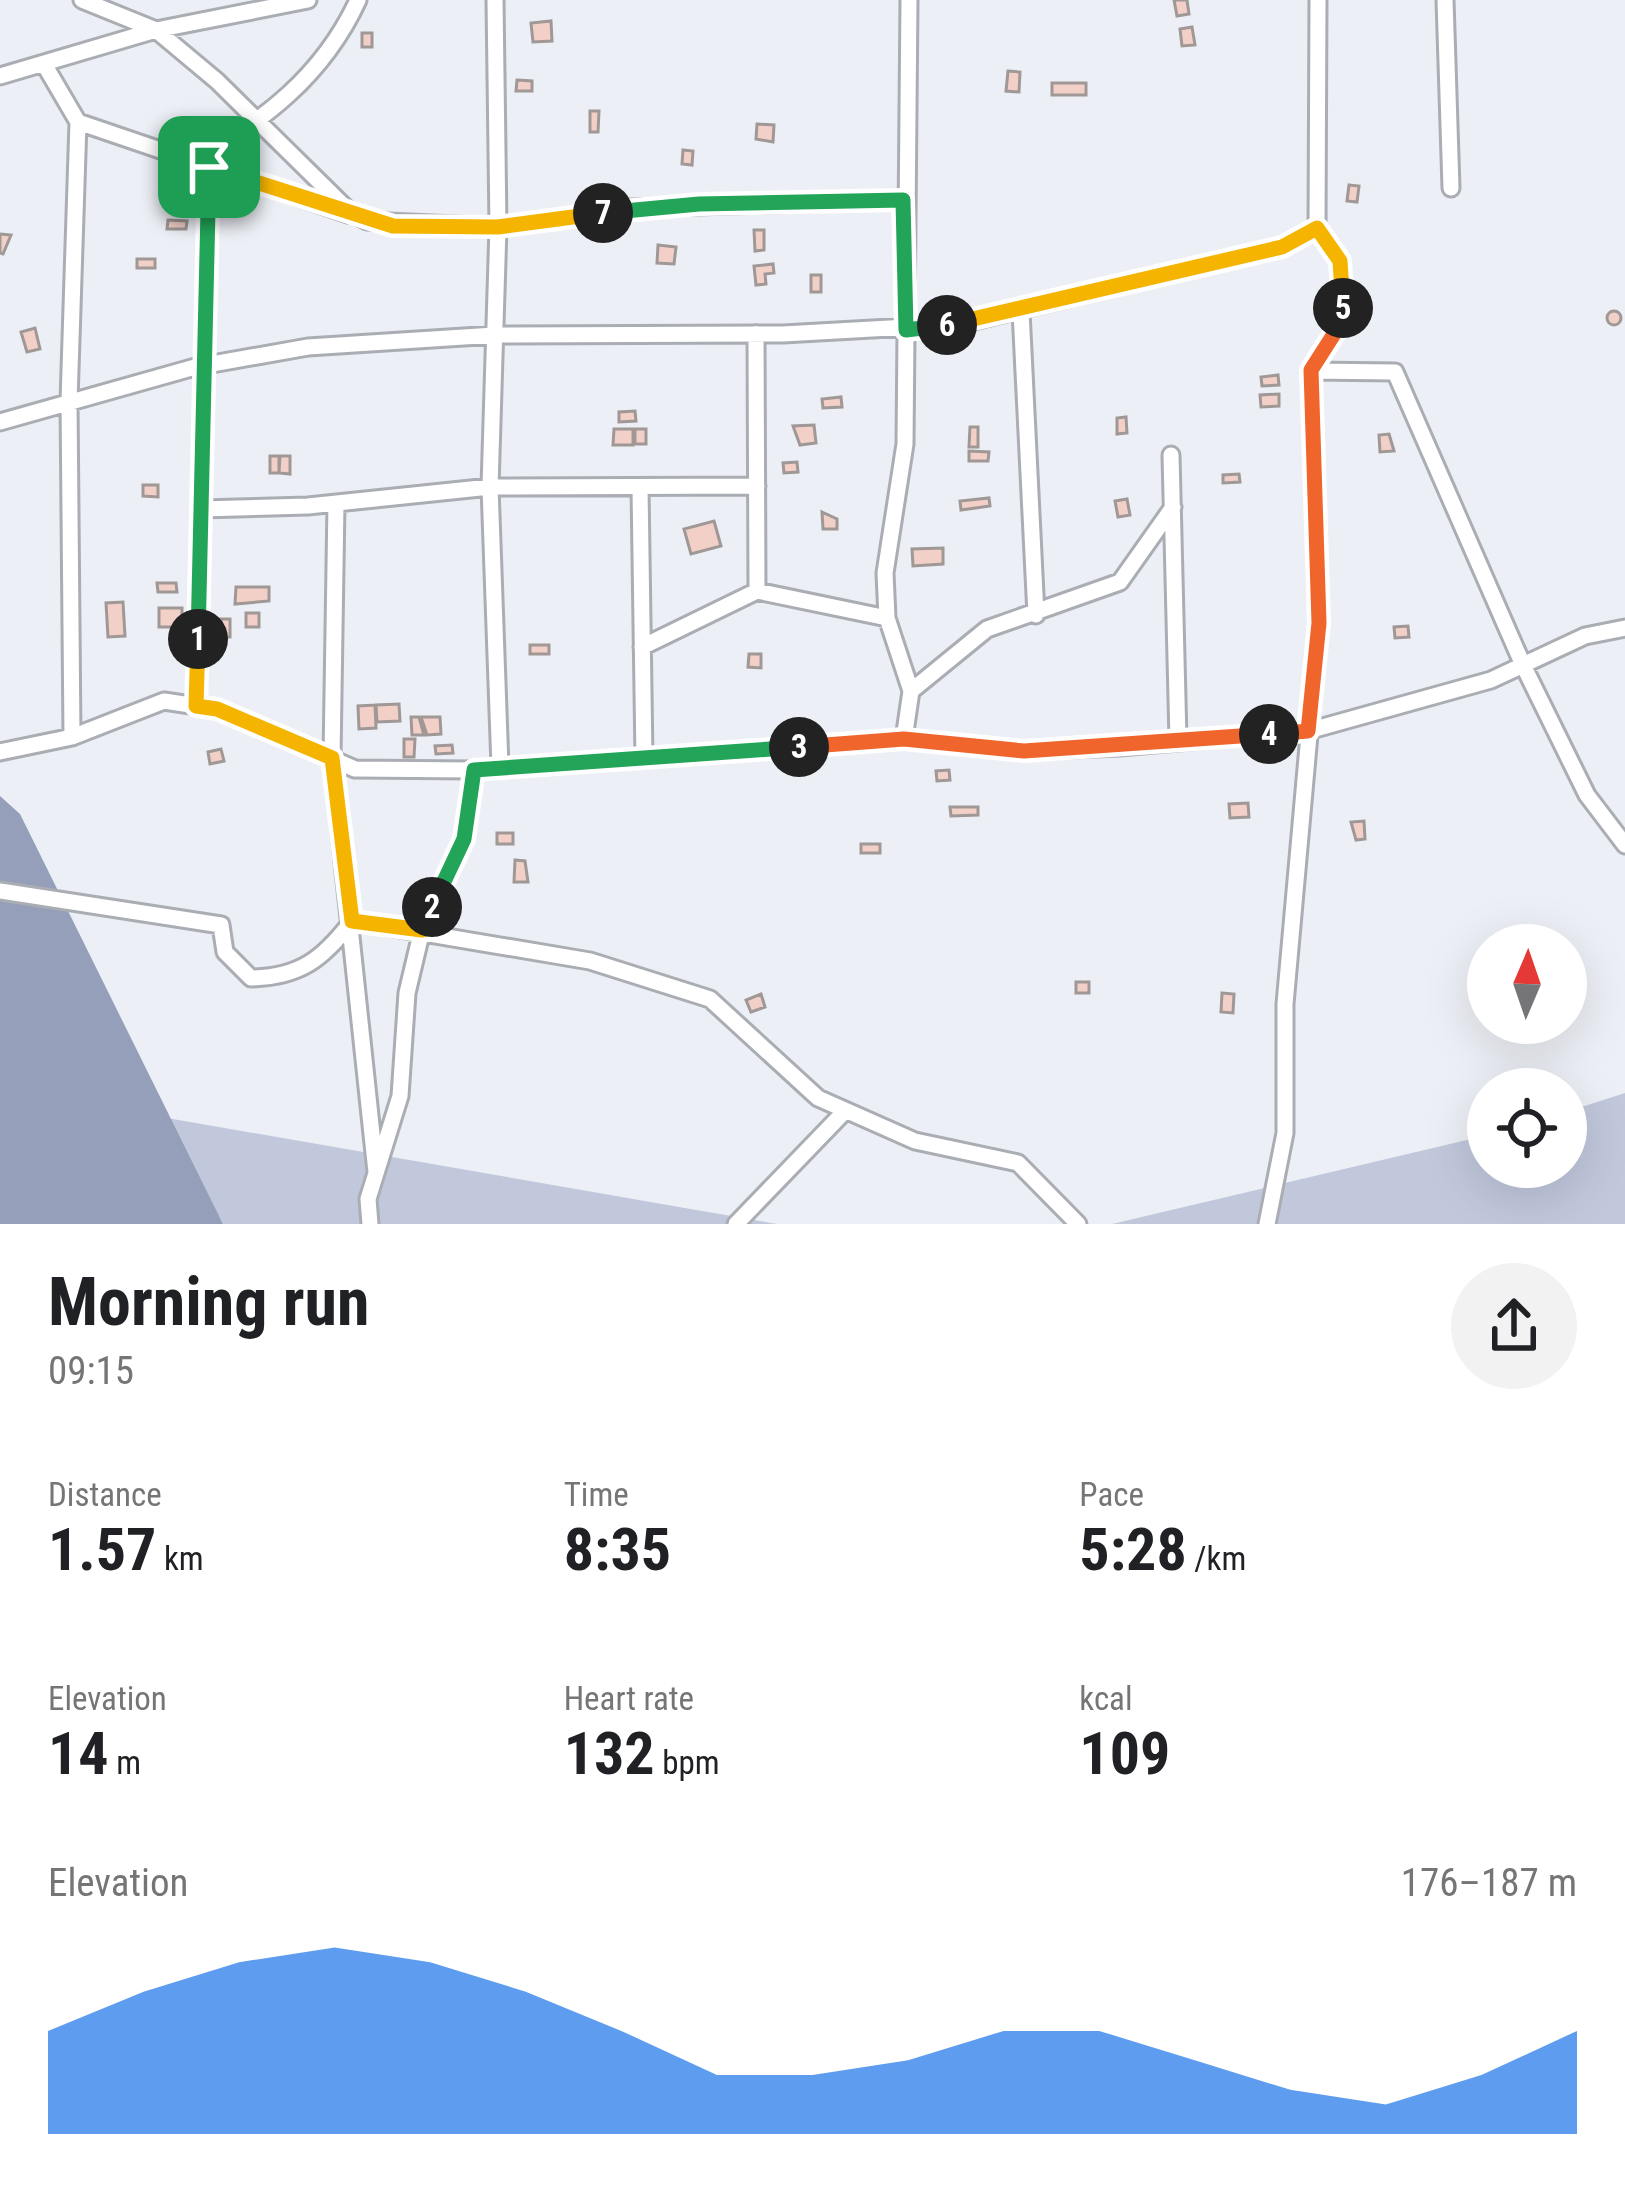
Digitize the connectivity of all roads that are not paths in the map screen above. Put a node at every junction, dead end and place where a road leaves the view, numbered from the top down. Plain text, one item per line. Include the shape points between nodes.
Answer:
1 (82, 0) edge
2 (308, 0) edge
3 (358, 0) edge
4 (495, 0) edge
5 (909, 0) edge
6 (1318, 0) edge
7 (1445, 0) edge
8 (156, 30) junction
9 (44, 64) junction
10 (0, 76) edge
11 (78, 122) junction
12 (257, 125) junction
13 (192, 161) junction
14 (209, 167) junction
15 (1451, 188) dead end
16 (903, 200) junction
17 (356, 217) junction
18 (498, 227) junction
19 (1317, 228) junction
20 (1021, 311) junction
21 (906, 330) junction
22 (495, 334) junction
23 (756, 334) junction
24 (204, 365) junction
25 (1311, 370) junction
26 (69, 401) junction
27 (0, 422) edge
28 (1171, 454) dead end
29 (757, 486) junction
30 (490, 487) junction
31 (640, 487) junction
32 (336, 503) junction
33 (1172, 507) junction
34 (201, 509) junction
35 (757, 591) junction
36 (1036, 615) junction
37 (887, 618) junction
38 (1625, 628) edge
39 (642, 647) junction
40 (1523, 665) junction
41 (911, 691) junction
42 (196, 706) junction
43 (1308, 731) junction
44 (73, 737) junction
45 (904, 739) junction
46 (1178, 740) junction
47 (0, 752) edge
48 (332, 758) junction
49 (644, 759) junction
50 (500, 767) junction
51 (474, 770) junction
52 (1625, 845) edge
53 (0, 891) edge
54 (352, 921) junction
55 (422, 930) junction
56 (845, 1111) junction
57 (376, 1172) junction
58 (370, 1224) edge
59 (736, 1224) edge
60 (1078, 1224) edge
61 (1267, 1224) edge

1 - 8 street
2 - 8 street
3 - 12 street via 316,66
4 - 18 street
5 - 16 street
6 - 19 street
7 - 15 street
8 - 9 street
8 - 12 street
9 - 10 street
9 - 11 street
11 - 13 street
11 - 26 street
12 - 13 street
12 - 17 street
13 - 14 street
14 - 17 street
14 - 24 street
16 - 18 street via 676,206
16 - 21 street
17 - 18 street via 393,226
18 - 22 street
19 - 20 street via 1282,247
19 - 25 street via 1340,261 1343,320
20 - 21 street
20 - 36 street
21 - 23 street
21 - 37 street via 905,444 885,573
22 - 23 street
22 - 24 street via 308,347
22 - 30 street
23 - 29 street
24 - 26 street
24 - 34 street
25 - 40 street via 1395,372
25 - 43 street via 1319,623
26 - 27 street
26 - 44 street
28 - 33 street
29 - 31 street
29 - 35 street
30 - 31 street
30 - 32 street
30 - 50 street
31 - 39 street
32 - 34 street
32 - 48 street
33 - 36 street via 1120,582
33 - 46 street
34 - 42 street
35 - 37 street
35 - 39 street
36 - 41 street via 986,628
37 - 41 street
38 - 40 street via 1585,636
39 - 49 street
40 - 43 street
40 - 52 street via 1587,795
41 - 45 street
42 - 44 street via 164,701
42 - 48 street
43 - 46 street
43 - 61 street via 1285,1004 1285,1132
44 - 47 street
45 - 46 street via 1024,751
45 - 49 street
48 - 51 street via 355,770
48 - 54 street
49 - 50 street
50 - 51 street
51 - 55 street via 464,839
53 - 54 street via 221,925 225,952 251,979 288,978 326,955
54 - 55 street
54 - 57 street
55 - 56 street via 590,961 710,999 791,1076
55 - 57 street via 407,992 400,1096
56 - 59 street
56 - 60 street via 915,1141 1018,1163
57 - 58 street

